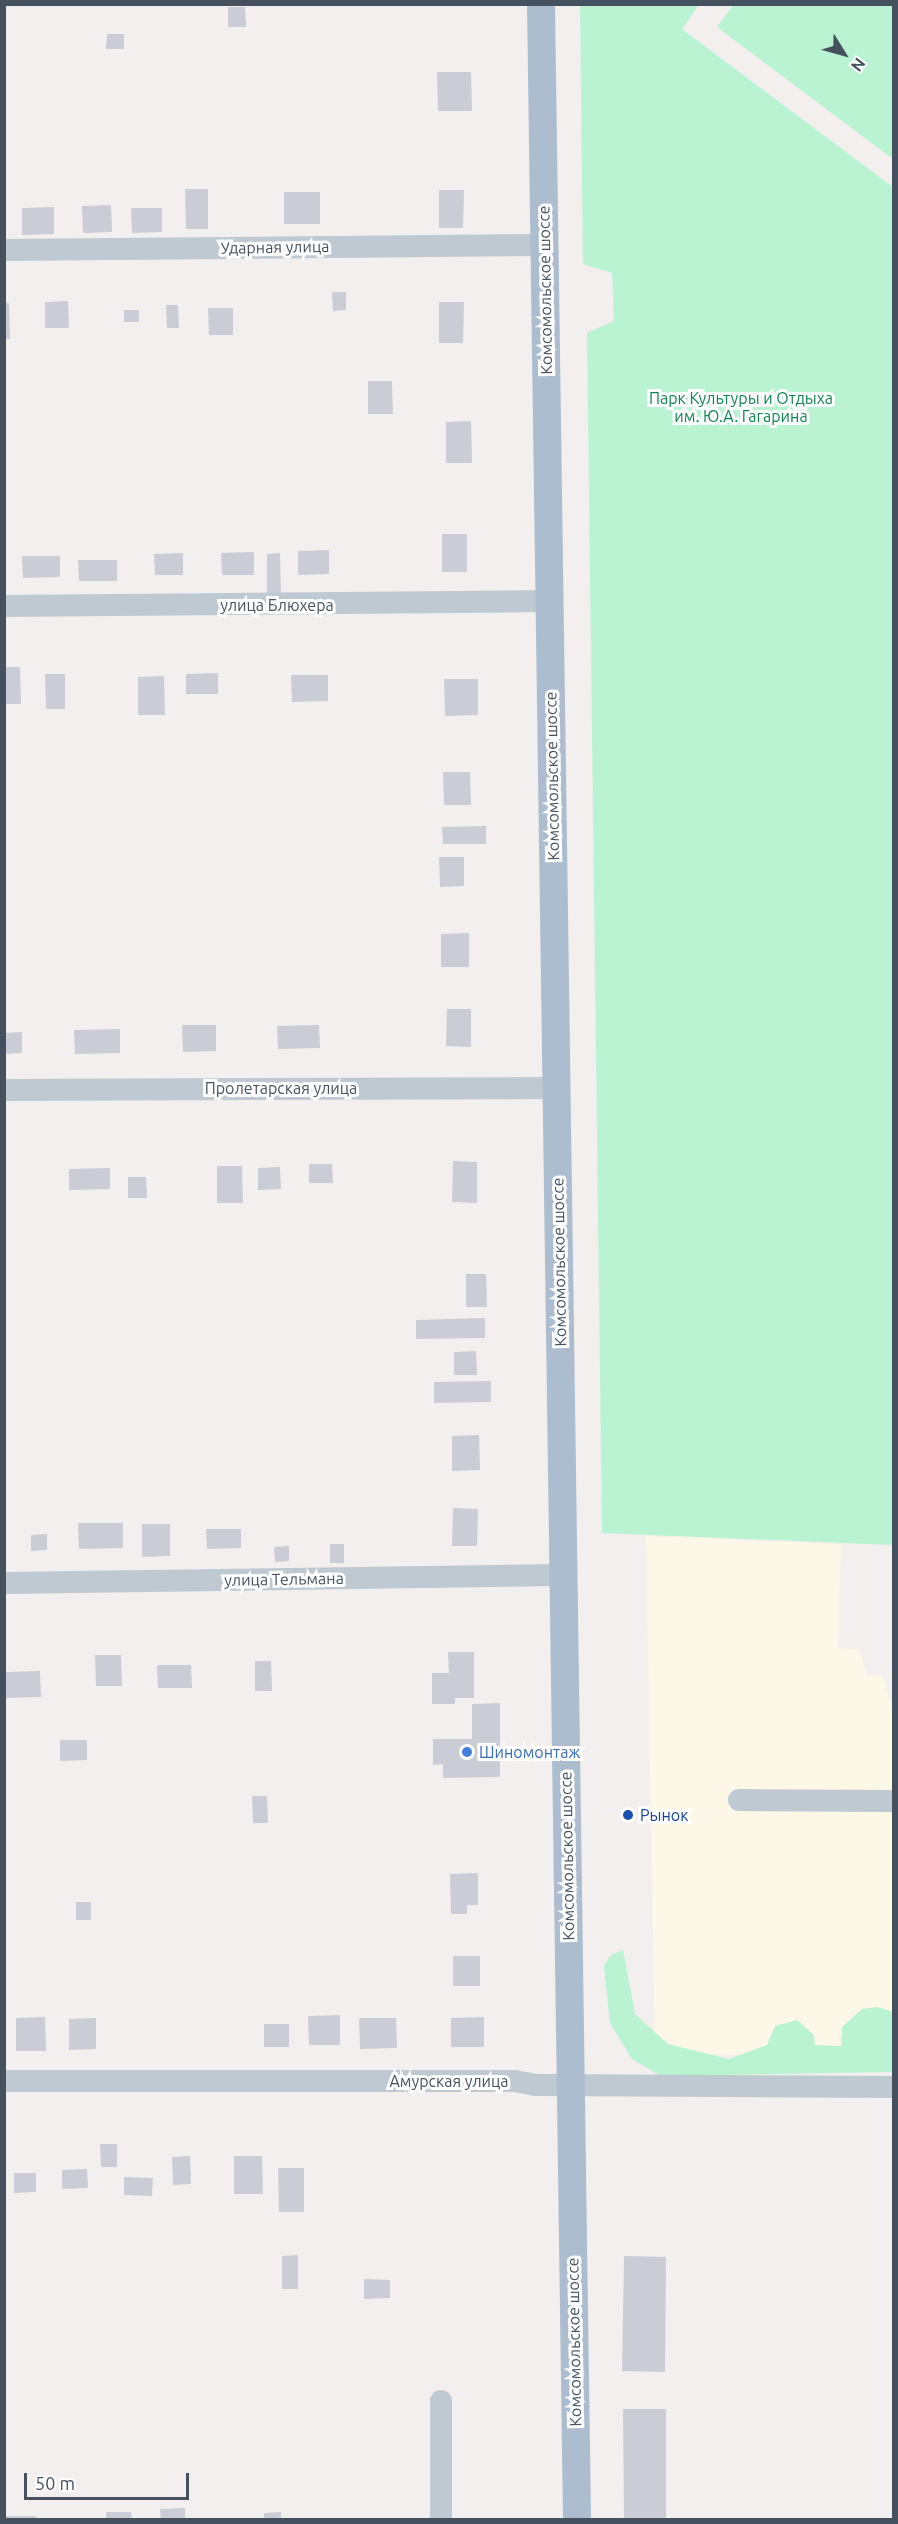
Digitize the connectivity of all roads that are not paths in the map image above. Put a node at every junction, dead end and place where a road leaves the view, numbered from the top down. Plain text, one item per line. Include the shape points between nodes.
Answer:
1 (541, 4) edge
2 (545, 245) junction
3 (4, 250) edge
4 (550, 602) junction
5 (4, 606) edge
6 (557, 1088) junction
7 (4, 1090) edge
8 (563, 1575) junction
9 (4, 1583) edge
10 (739, 1800) dead end
11 (894, 1800) edge
12 (4, 2081) edge
13 (571, 2083) junction
14 (894, 2087) edge
15 (441, 2401) dead end
16 (441, 2520) edge
17 (577, 2520) edge

1 - 2 main road, Комсомольское шоссе
2 - 3 street, Ударная улица
2 - 4 main road, Комсомольское шоссе
4 - 5 street, улица Блюхера
4 - 6 main road, Комсомольское шоссе
6 - 7 street, Пролетарская улица
6 - 8 main road, Комсомольское шоссе
8 - 9 street, улица Тельмана
8 - 13 main road, Комсомольское шоссе
10 - 11 street
12 - 13 street, Амурская улица
13 - 14 street, Амурская улица
13 - 17 main road, Комсомольское шоссе
15 - 16 street

